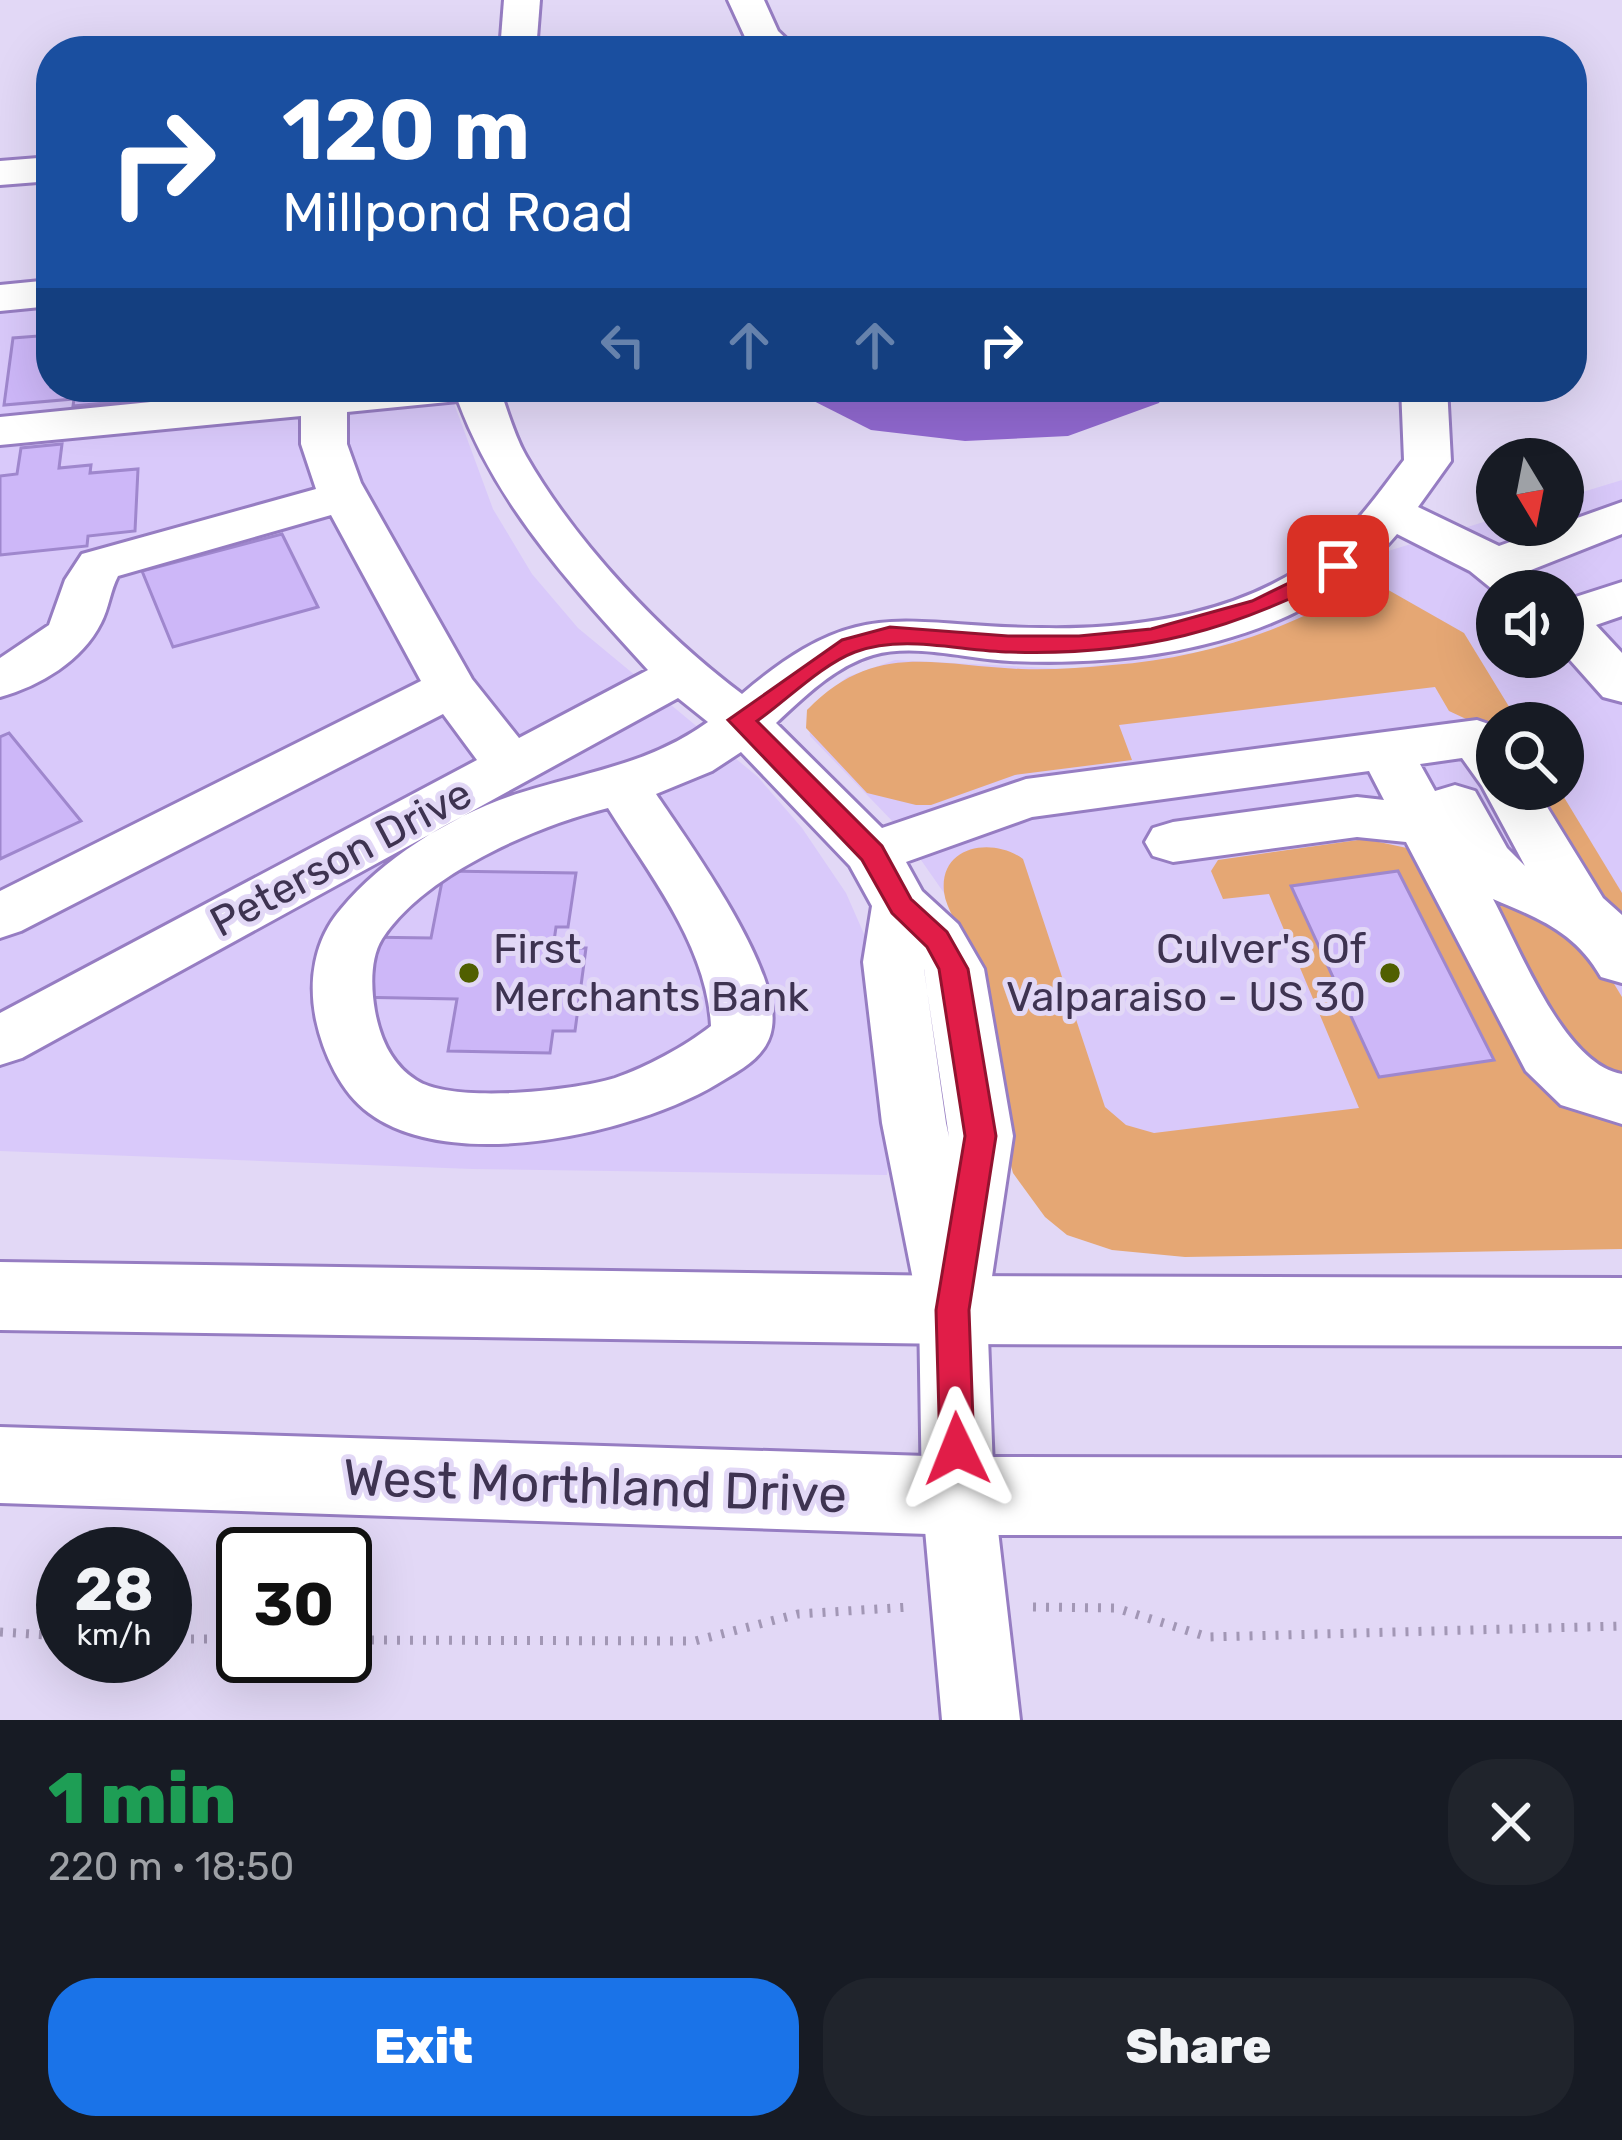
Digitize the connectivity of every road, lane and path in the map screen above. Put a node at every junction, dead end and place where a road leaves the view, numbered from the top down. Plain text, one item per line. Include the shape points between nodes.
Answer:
1 (522, 0) edge
2 (746, 0) edge
3 (519, 36) edge
4 (763, 36) edge
5 (36, 170) edge
6 (0, 173) edge
7 (36, 294) edge
8 (0, 298) edge
9 (254, 402) edge
10 (324, 402) edge
11 (482, 402) edge
12 (1425, 402) edge
13 (0, 431) edge
14 (345, 496) junction
15 (1388, 512) junction
16 (1622, 517) edge
17 (1494, 570) edge
18 (1526, 570) edge
19 (1622, 598) edge
20 (1584, 612) edge
21 (1584, 643) edge
22 (681, 674) junction
23 (0, 680) edge
24 (1622, 685) edge
25 (451, 688) junction
26 (741, 720) junction
27 (1404, 747) junction
28 (1476, 753) edge
29 (512, 766) junction
30 (622, 787) junction
31 (1521, 810) edge
32 (1425, 824) junction
33 (1173, 842) dead end
34 (887, 880) junction
35 (1582, 913) junction
36 (0, 916) edge
37 (1622, 962) edge
38 (0, 1041) edge
39 (1622, 1099) edge
40 (0, 1297) edge
41 (953, 1310) junction
42 (1622, 1312) edge
43 (0, 1465) edge
44 (958, 1496) junction
45 (1622, 1498) edge
46 (0, 1631) edge
47 (36, 1634) edge
48 (981, 1720) edge

1 - 3 street
2 - 4 street
5 - 6 street
7 - 8 street
9 - 13 street
10 - 14 street via 324,444
11 - 22 street via 501,454 560,543
12 - 15 street via 1428,461
14 - 23 street via 100,566 87,578 74,627
14 - 25 street
15 - 17 street
15 - 26 street via 1338,566 1209,624 1079,644 890,635 842,648
16 - 18 street
19 - 20 street
21 - 24 street
22 - 26 street
22 - 29 street, Peterson Drive
25 - 29 street
25 - 36 street
26 - 30 street via 693,758
26 - 34 street
27 - 28 street
27 - 32 street
27 - 34 street via 1026,798
27 - 35 street via 1503,880
29 - 38 street, Peterson Drive
30 - 30 street via 531,810 475,836 356,930 341,1005 381,1090 442,1112 553,1112 622,1102 734,1043 742,1031 740,1000 714,938
31 - 35 street
32 - 33 street via 1357,817
32 - 39 street via 1552,1060 1595,1096
34 - 41 street via 914,1123
35 - 37 street
40 - 41 highway
41 - 42 highway
41 - 44 street
43 - 44 highway, West Morthland Drive
44 - 45 highway, West Morthland Drive
44 - 48 street
46 - 47 path

